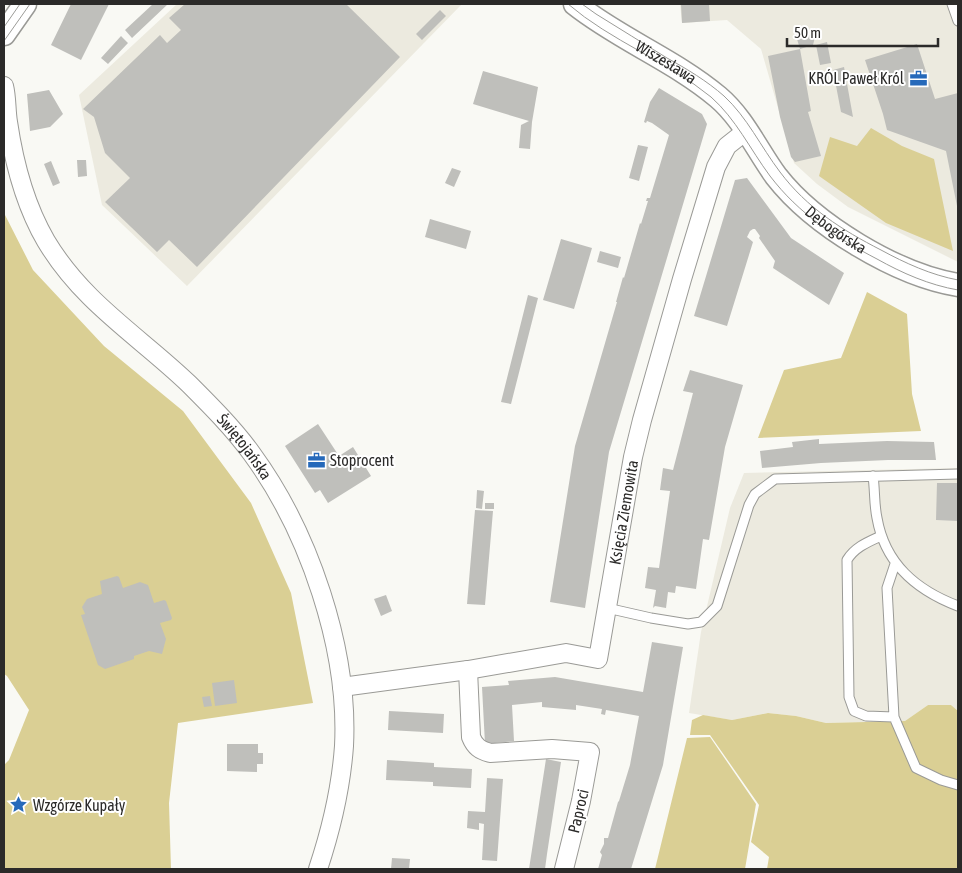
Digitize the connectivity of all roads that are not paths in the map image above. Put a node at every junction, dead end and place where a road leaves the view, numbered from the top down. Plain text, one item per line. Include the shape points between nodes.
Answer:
1 (25, 4) edge
2 (575, 4) edge
3 (952, 4) edge
4 (958, 21) edge
5 (4, 34) edge
6 (4, 86) edge
7 (746, 131) junction
8 (958, 285) edge
9 (958, 474) edge
10 (874, 476) junction
11 (881, 536) junction
12 (895, 564) junction
13 (958, 606) edge
14 (607, 608) junction
15 (468, 670) junction
16 (342, 687) junction
17 (894, 717) junction
18 (958, 785) edge
19 (318, 869) edge
20 (564, 869) edge

1 - 5 street
2 - 7 street, Wiszesława via 709,90
3 - 4 lane
6 - 16 street, Świętojańska via 16,164 28,203 46,240 68,274 88,295 188,383 223,418 252,454 274,488 309,560 336,647
7 - 8 street, Dębogórska via 787,189 818,219 907,269
7 - 14 street, Księcia Ziemowita via 727,146 721,157 682,279 633,457
9 - 10 lane
10 - 11 lane
10 - 14 lane via 775,479 763,487 749,504 717,606 701,622 688,624
11 - 12 lane
11 - 17 lane via 861,546 848,560 849,697 854,711 866,716
12 - 13 lane via 915,584
12 - 17 lane via 886,588
14 - 15 street, Księcia Ziemowita via 598,658 566,653
15 - 16 street, Księcia Ziemowita
15 - 20 street, Paproci via 471,738 480,750 490,753 552,749 590,752
16 - 19 street, Świętojańska via 344,746 337,798
17 - 18 lane via 916,768

